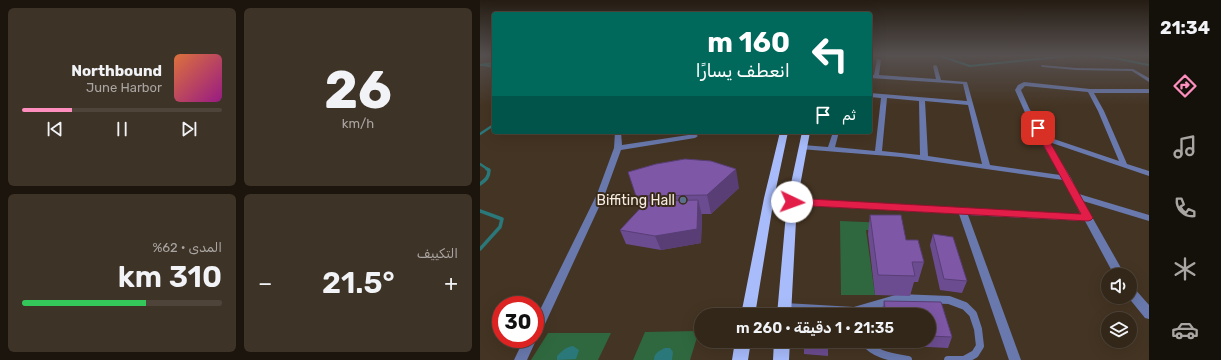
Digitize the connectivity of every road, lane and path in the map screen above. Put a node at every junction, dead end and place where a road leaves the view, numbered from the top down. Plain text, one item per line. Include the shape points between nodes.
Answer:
1 (937, 72) edge
2 (1136, 72) edge
3 (873, 76) edge
4 (1149, 80) edge
5 (939, 81) junction
6 (1090, 91) junction
7 (1149, 91) edge
8 (872, 95) edge
9 (884, 96) junction
10 (922, 99) junction
11 (970, 103) junction
12 (618, 134) edge
13 (784, 134) edge
14 (806, 134) edge
15 (835, 134) edge
16 (695, 136) dead end
17 (1044, 138) junction
18 (803, 147) junction
19 (618, 148) junction
20 (831, 149) junction
21 (878, 153) junction
22 (924, 158) junction
23 (1124, 165) junction
24 (986, 167) junction
25 (1149, 174) edge
26 (1067, 178) junction
27 (1077, 196) junction
28 (792, 202) junction
29 (962, 211) junction
30 (1088, 218) junction
31 (1149, 218) edge
32 (1116, 268) edge
33 (1137, 299) edge
34 (749, 308) edge
35 (784, 308) edge
36 (867, 308) edge
37 (544, 314) edge
38 (1149, 314) edge
39 (527, 348) edge
40 (742, 348) edge
41 (782, 348) edge
42 (869, 348) edge
43 (520, 360) edge
44 (740, 360) edge
45 (781, 360) edge
46 (908, 360) edge
47 (948, 360) edge
48 (1015, 360) edge

1 - 5 street
2 - 4 street
3 - 5 street
5 - 11 street via 965,83
6 - 7 street
6 - 17 street via 1033,84 1020,86 1020,95
6 - 23 street
8 - 9 street
9 - 10 street
9 - 21 street
10 - 11 street
10 - 22 street
11 - 24 street
12 - 19 street
13 - 34 main road
14 - 18 main road
15 - 20 street
16 - 19 street
17 - 23 street
17 - 26 street
18 - 20 street
18 - 28 main road
19 - 37 street via 600,194
20 - 21 street
21 - 22 street
22 - 24 street
23 - 25 street
24 - 26 street
26 - 27 street
27 - 30 street
27 - 31 street
28 - 29 street
28 - 35 main road
29 - 30 street
29 - 48 street
30 - 32 street
33 - 38 street
36 - 47 lane via 899,298 949,300 965,306 973,314 980,346 975,354 964,360
39 - 43 street
40 - 44 main road
41 - 45 main road
42 - 46 lane

